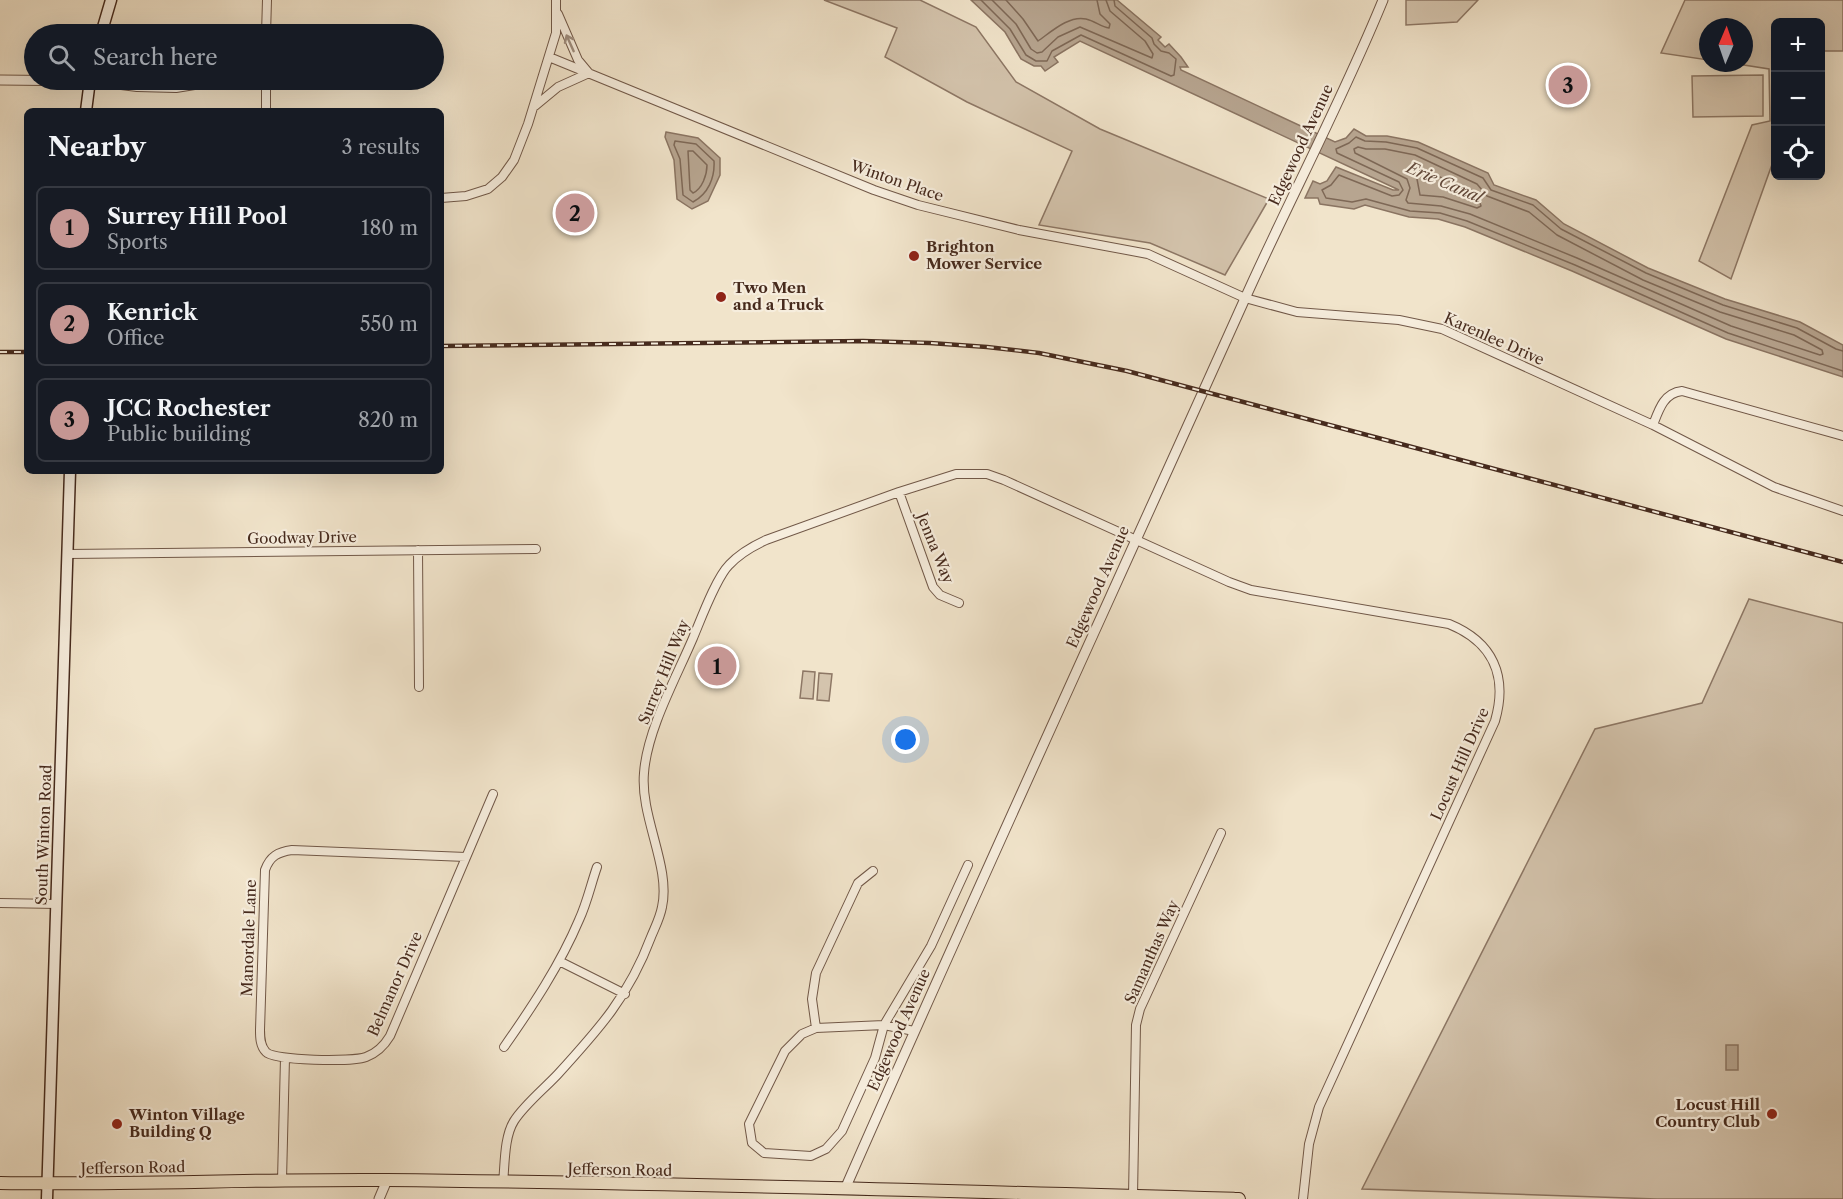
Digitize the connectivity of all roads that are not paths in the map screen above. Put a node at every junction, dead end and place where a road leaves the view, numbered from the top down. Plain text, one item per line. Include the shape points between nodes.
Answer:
1 (111, 0) edge
2 (267, 0) edge
3 (556, 0) edge
4 (1383, 0) edge
5 (556, 10) junction
6 (104, 24) edge
7 (266, 24) edge
8 (549, 57) junction
9 (589, 73) junction
10 (0, 80) edge
11 (24, 80) edge
12 (89, 90) edge
13 (266, 90) edge
14 (87, 108) edge
15 (266, 108) edge
16 (533, 108) junction
17 (444, 198) edge
18 (1245, 298) junction
19 (1653, 424) junction
20 (1843, 436) edge
21 (70, 474) edge
22 (898, 492) junction
23 (1843, 511) edge
24 (1136, 540) junction
25 (536, 549) dead end
26 (418, 550) junction
27 (68, 554) junction
28 (959, 603) dead end
29 (419, 687) dead end
30 (493, 794) dead end
31 (1221, 833) dead end
32 (466, 857) junction
33 (968, 865) dead end
34 (597, 867) dead end
35 (873, 871) dead end
36 (0, 903) edge
37 (57, 904) junction
38 (559, 961) junction
39 (625, 994) junction
40 (884, 1025) junction
41 (816, 1028) junction
42 (914, 1031) junction
43 (504, 1047) dead end
44 (285, 1058) junction
45 (282, 1180) junction
46 (387, 1180) junction
47 (0, 1183) edge
48 (503, 1183) junction
49 (47, 1184) junction
50 (845, 1189) junction
51 (1133, 1196) junction
52 (47, 1199) edge
53 (379, 1199) edge
54 (1239, 1199) edge
55 (1303, 1199) edge

1 - 6 main road
2 - 7 street
3 - 5 street
4 - 18 street, Edgewood Avenue
5 - 8 street via 556,33
9 -> 5 street via 578,60
8 - 9 street, Winton Place
8 - 16 street
9 - 16 street via 558,87
9 - 18 street, Winton Place via 874,190 1019,230 1148,254
10 - 11 street
12 - 14 main road
13 - 15 street
16 - 17 street via 514,160 502,177 488,189
18 - 19 street, Karenlee Drive via 1297,312 1399,320 1442,329
18 - 24 street, Edgewood Avenue
19 - 20 street via 1668,396 1682,391
19 - 23 street, Karenlee Drive via 1774,487
21 - 27 main road, South Winton Road
22 - 24 street, Surrey Hill Way via 956,474 987,474
22 - 28 street, Jenna Way via 933,587 940,595
22 - 39 street, Surrey Hill Way via 766,540 748,548 727,566 706,606 651,740 644,773 645,805 663,901 642,962
24 - 42 street, Edgewood Avenue
24 - 55 street, Locust Hill Drive via 1251,590 1462,629 1491,656 1500,681 1495,721 1319,1107 1309,1144
25 - 26 street, Goodway Drive
26 - 27 street, Goodway Drive
26 - 29 street
27 - 37 main road, South Winton Road
30 - 32 street, Belmanor Drive
31 - 51 street, Samanthas Way via 1140,1010 1136,1030
32 - 44 street, Belmanor Drive via 383,1046 357,1059
32 - 44 street, Manordale Lane via 292,850 272,857 265,870 261,1041 266,1052
33 - 40 street via 931,946
34 - 38 street via 580,918
35 - 41 street via 858,883 816,973 812,999
36 - 37 street
37 - 49 main road, South Winton Road
38 - 39 street
38 - 43 street
39 - 48 street, Surrey Hill Way via 594,1034 513,1121
40 - 41 street
40 - 41 street via 875,1058 834,1142 811,1156 760,1152 752,1143 749,1124 785,1051 802,1034
40 - 42 street
42 - 50 street, Edgewood Avenue
44 - 45 street
45 - 46 main road, Jefferson Road
45 - 49 main road, Jefferson Road
46 - 48 main road, Jefferson Road
46 - 53 street
47 - 49 main road, Jefferson Road
48 - 50 main road, Jefferson Road
49 - 52 main road, South Winton Road
50 - 51 main road, Jefferson Road
51 - 54 main road, Jefferson Road

